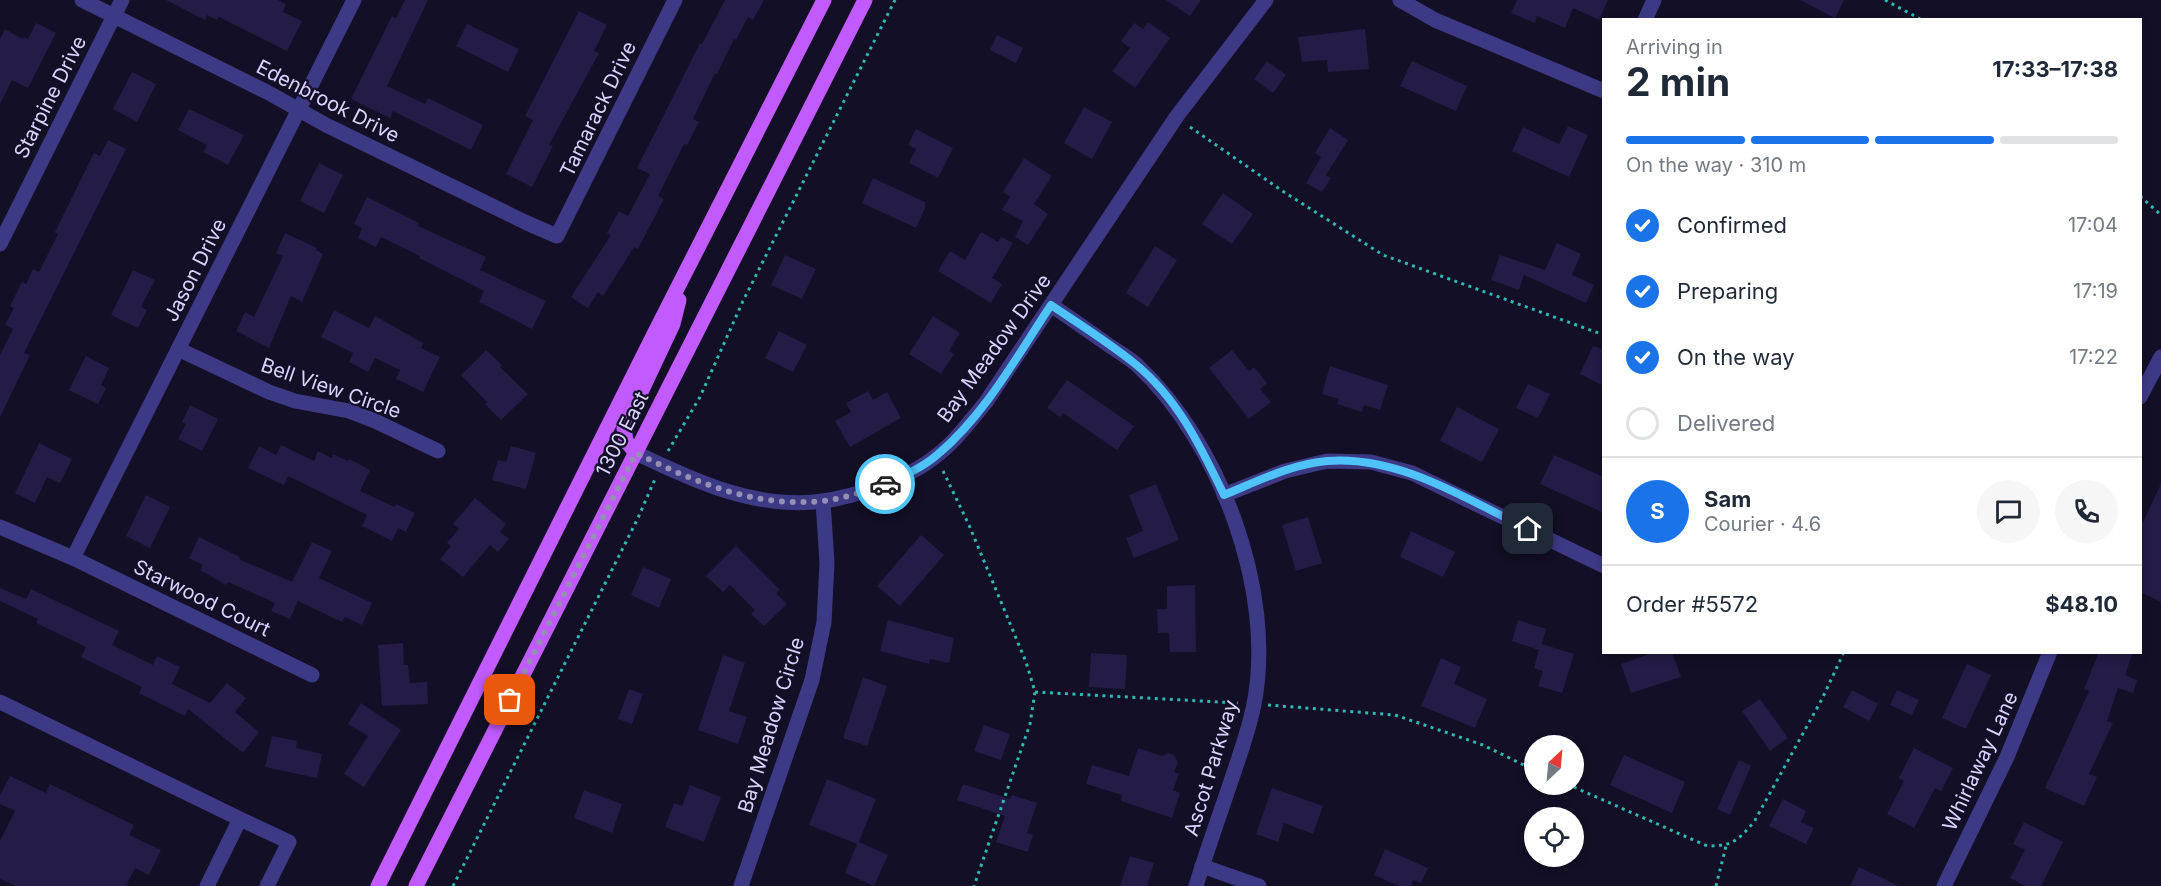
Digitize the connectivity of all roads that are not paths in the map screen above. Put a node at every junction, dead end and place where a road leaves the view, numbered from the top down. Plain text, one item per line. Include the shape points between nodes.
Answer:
1 (82, 0) edge
2 (122, 0) edge
3 (354, 0) edge
4 (675, 0) edge
5 (824, 0) edge
6 (865, 0) edge
7 (1266, 0) edge
8 (1400, 0) edge
9 (1654, 0) edge
10 (114, 16) junction
11 (1646, 18) edge
12 (1602, 90) edge
13 (298, 110) junction
14 (557, 236) joint
15 (0, 244) edge
16 (686, 274) junction
17 (1051, 305) junction
18 (178, 349) junction
19 (2161, 357) edge
20 (2142, 394) edge
21 (438, 451) dead end
22 (636, 453) junction
23 (1224, 495) junction
24 (823, 501) junction
25 (0, 527) edge
26 (73, 558) junction
27 (1602, 565) edge
28 (2049, 654) edge
29 (312, 675) dead end
30 (0, 702) edge
31 (240, 819) junction
32 (1202, 866) junction
33 (207, 886) edge
34 (267, 886) edge
35 (378, 886) edge
36 (416, 886) edge
37 (741, 886) edge
38 (1196, 886) edge
39 (1259, 886) edge
40 (1944, 886) edge

1 - 10 street, Edenbrook Drive
2 - 10 street, Starpine Drive
3 - 13 street, Jason Drive
4 - 14 street, Tamarack Drive
5 - 16 main road, 1300 East
6 - 22 main road, 1300 East
7 - 17 street, Bay Meadow Drive via 1176,116
8 - 12 street via 1435,20
9 - 11 street
10 - 13 street, Edenbrook Drive
10 - 15 street, Starpine Drive
13 - 14 street, Edenbrook Drive
13 - 18 street, Jason Drive
16 - 22 main road via 673,324 624,428 626,441
16 - 35 main road, 1300 East
17 - 23 street, Ascot Parkway via 1136,364 1172,402 1201,447
17 - 24 street, Bay Meadow Drive via 986,402 936,456 884,484
18 - 21 street, Bell View Circle via 269,392 349,411
18 - 26 street, Jason Drive
19 - 20 street
22 - 24 street, Bay Meadow Drive via 717,489 752,498
22 - 36 main road, 1300 East
23 - 27 street via 1285,471 1327,461 1371,462 1412,473
23 - 32 street, Ascot Parkway via 1250,573 1258,615 1259,659 1245,739
24 - 37 street, Bay Meadow Circle via 825,622 812,680
25 - 26 street, Starwood Court
26 - 29 street, Starwood Court
28 - 40 street, Whirlaway Lane via 2007,756
30 - 31 street
31 - 33 street
31 - 34 street via 289,842
32 - 38 street, Ascot Parkway
32 - 39 street

